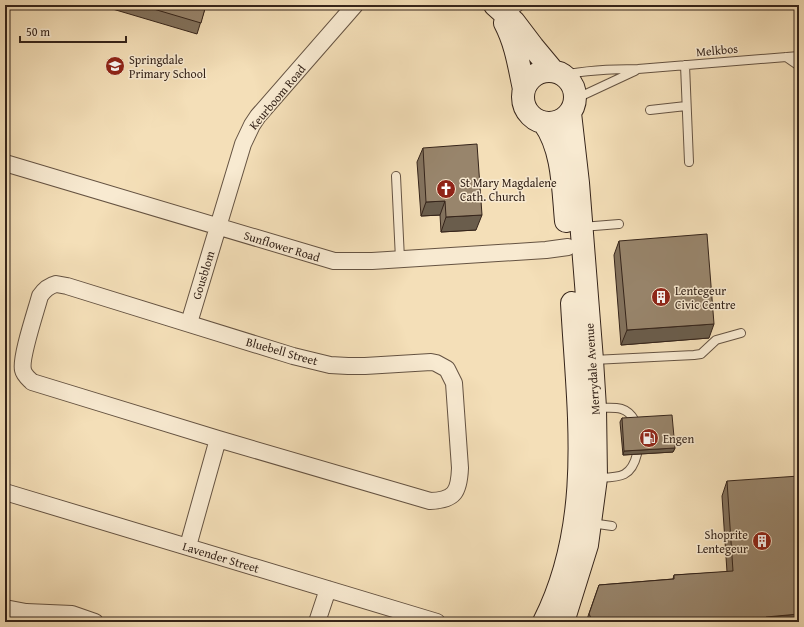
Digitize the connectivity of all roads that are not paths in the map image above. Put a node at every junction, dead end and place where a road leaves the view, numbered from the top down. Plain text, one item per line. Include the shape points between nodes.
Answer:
1 (355, 5) edge
2 (506, 9) edge
3 (799, 56) edge
4 (786, 57) junction
5 (685, 65) junction
6 (799, 66) edge
7 (638, 69) junction
8 (558, 73) junction
9 (524, 89) junction
10 (572, 106) junction
11 (686, 106) junction
12 (650, 110) dead end
13 (544, 123) junction
14 (689, 162) dead end
15 (5, 163) edge
16 (396, 176) dead end
17 (619, 224) dead end
18 (218, 227) junction
19 (582, 227) junction
20 (568, 247) junction
21 (400, 259) junction
22 (189, 323) junction
23 (741, 333) dead end
24 (592, 360) junction
25 (587, 414) junction
26 (635, 421) edge
27 (218, 439) junction
28 (637, 454) edge
29 (596, 478) junction
30 (5, 492) edge
31 (590, 523) junction
32 (612, 526) dead end
33 (188, 546) junction
34 (328, 590) junction
35 (5, 608) edge
36 (95, 622) edge
37 (317, 622) edge
38 (437, 622) edge
39 (544, 622) edge
40 (563, 622) edge

1 - 18 street, Keurboom Road via 252,125 243,144
2 - 8 street
2 - 9 street
3 - 4 lane, Melkbos
4 - 5 lane, Melkbos
4 - 6 lane
5 - 7 lane, Melkbos
5 - 11 lane
7 - 8 lane, Melkbos
7 - 10 lane, Melkbos
8 - 9 street via 540,73 533,76
8 - 10 street via 572,86
9 - 13 street via 522,97 526,111 537,121
10 - 13 street via 565,118
10 - 19 street, Merrydale Avenue
11 - 12 lane
11 - 14 lane
13 - 20 street, Merrydale Avenue via 557,148
15 - 18 street, Sunflower Road
16 - 21 lane
17 - 19 lane
18 - 21 street, Sunflower Road via 334,261
18 - 22 street, Gousblom
19 - 24 street, Merrydale Avenue
20 - 21 street, Sunflower Road
20 - 25 street, Merrydale Avenue
22 - 27 street, Bluebell Street via 56,284 40,296 22,369 28,379 40,385
22 - 27 street, Bluebell Street via 330,365 365,366 431,362 442,366 454,383 460,479 448,499 430,501
23 - 24 lane via 716,340 700,354
24 - 25 street, Merrydale Avenue
25 - 26 lane via 624,409 630,412
25 - 29 street, Merrydale Avenue
25 - 39 street, Merrydale Avenue via 575,525 563,577
27 - 33 street
28 - 29 lane via 635,463 626,474
29 - 31 street, Merrydale Avenue
30 - 33 street, Lavender Street
31 - 32 lane
31 - 40 street, Merrydale Avenue via 587,545
33 - 34 street, Lavender Street
34 - 37 street
34 - 38 street, Lavender Street
35 - 36 street via 26,612 72,614

